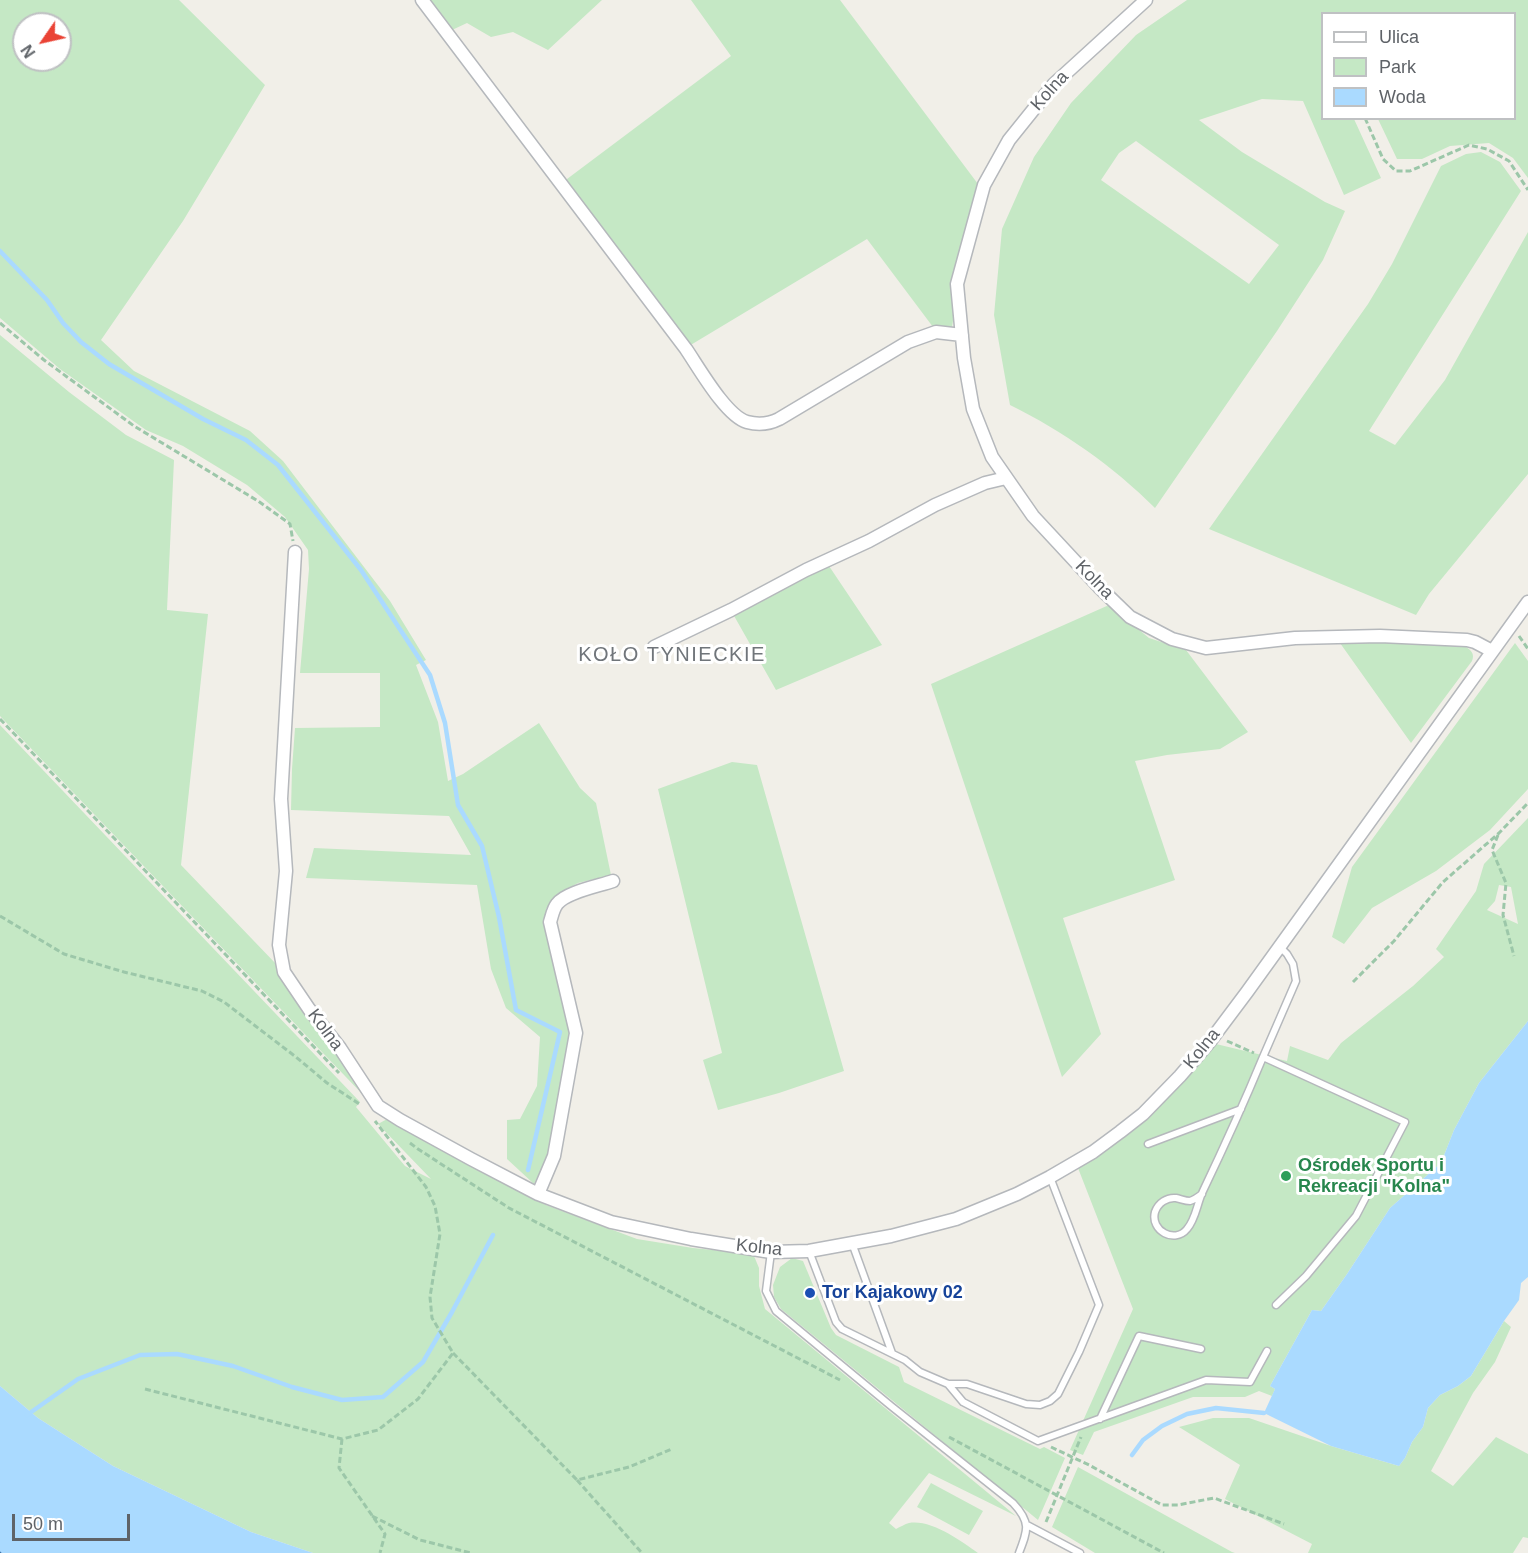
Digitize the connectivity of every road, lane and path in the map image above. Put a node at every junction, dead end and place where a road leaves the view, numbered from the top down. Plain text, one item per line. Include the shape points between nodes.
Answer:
1 (422, 0) edge
2 (1146, 0) edge
3 (1366, 120) edge
4 (1528, 190) edge
5 (0, 323) edge
6 (962, 335) junction
7 (1006, 478) junction
8 (295, 552) joint
9 (1528, 602) edge
10 (654, 647) dead end
11 (1492, 651) junction
12 (0, 719) edge
13 (1528, 803) edge
14 (1499, 833) junction
15 (613, 881) dead end
16 (0, 916) edge
17 (1279, 946) junction
18 (1514, 957) dead end
19 (1353, 982) dead end
20 (1214, 1036) junction
21 (1263, 1057) junction
22 (342, 1076) dead end
23 (362, 1106) dead end
24 (1241, 1109) junction
25 (369, 1114) dead end
26 (409, 1142) dead end
27 (1148, 1144) dead end
28 (1050, 1177) junction
29 (538, 1194) junction
30 (1202, 1194) junction
31 (852, 1243) junction
32 (809, 1251) junction
33 (771, 1252) junction
34 (1276, 1305) dead end
35 (1201, 1349) dead end
36 (1267, 1351) dead end
37 (453, 1353) junction
38 (893, 1353) junction
39 (849, 1384) dead end
40 (948, 1384) junction
41 (145, 1389) dead end
42 (1100, 1419) junction
43 (1087, 1424) junction
44 (943, 1434) dead end
45 (342, 1438) junction
46 (1038, 1441) junction
47 (672, 1449) dead end
48 (1072, 1458) junction
49 (577, 1480) junction
50 (1057, 1495) junction
51 (372, 1516) junction
52 (1046, 1522) dead end
53 (1284, 1524) dead end
54 (1027, 1525) junction
55 (380, 1553) edge
56 (471, 1553) edge
57 (642, 1553) edge
58 (1019, 1553) edge
59 (1080, 1553) edge
60 (1164, 1553) edge

1 - 6 street via 726,407 745,422 769,424 908,342 936,332
2 - 6 street, Kolna via 1054,84 1009,140 984,185 957,284
3 - 4 path via 1383,159 1396,171 1410,171 1469,145 1509,161
5 - 8 path via 134,426 290,524
6 - 7 street, Kolna via 973,409 992,458
7 - 10 street via 935,505
7 - 11 street, Kolna via 1033,516 1130,617 1172,639 1206,648 1295,638 1380,636 1467,640
8 - 29 street, Kolna via 281,799 286,871 279,945 284,972 378,1106
9 - 11 street, Kolna
11 - 17 street, Kolna
12 - 22 path
13 - 14 path
14 - 18 path via 1492,850 1506,884 1503,915
14 - 19 path via 1443,882 1394,941
15 - 29 street via 563,897 550,922 576,1033 554,1156
16 - 23 path via 64,954 202,991 224,1002
17 - 20 street, Kolna
17 - 21 lane via 1293,964 1296,981
20 - 21 path
20 - 28 street, Kolna via 1143,1114 1093,1152
21 - 24 lane
21 - 34 lane via 1405,1122 1356,1216
24 - 27 lane
24 - 30 lane
25 - 37 path via 426,1187 435,1206 440,1234 430,1297 432,1318
26 - 39 path via 509,1208
28 - 31 street, Kolna via 956,1220
28 - 40 lane via 1099,1305 1058,1394 1040,1405 1026,1404 967,1384
29 - 33 street, Kolna via 611,1222
30 - 30 lane via 1186,1231 1170,1236 1159,1230 1155,1215 1161,1202 1176,1198 1190,1201
31 - 32 street, Kolna
31 - 38 lane
32 - 33 street, Kolna
32 - 38 lane via 836,1322 842,1329
33 - 54 lane via 766,1291 776,1311 1013,1503
35 - 42 lane via 1139,1336
36 - 42 lane via 1250,1382 1206,1380
37 - 45 path via 418,1399 378,1430
37 - 49 path
38 - 40 lane via 920,1372
40 - 46 lane via 963,1402
41 - 45 path
42 - 43 lane
43 - 46 lane
43 - 48 path
44 - 50 path
45 - 51 path via 339,1468
46 - 48 path
47 - 49 path via 629,1467
48 - 50 path
48 - 53 path via 1162,1505 1214,1498
49 - 57 path
50 - 52 path
50 - 60 path
51 - 55 path via 385,1534
51 - 56 path via 420,1540
54 - 58 lane
54 - 59 lane

